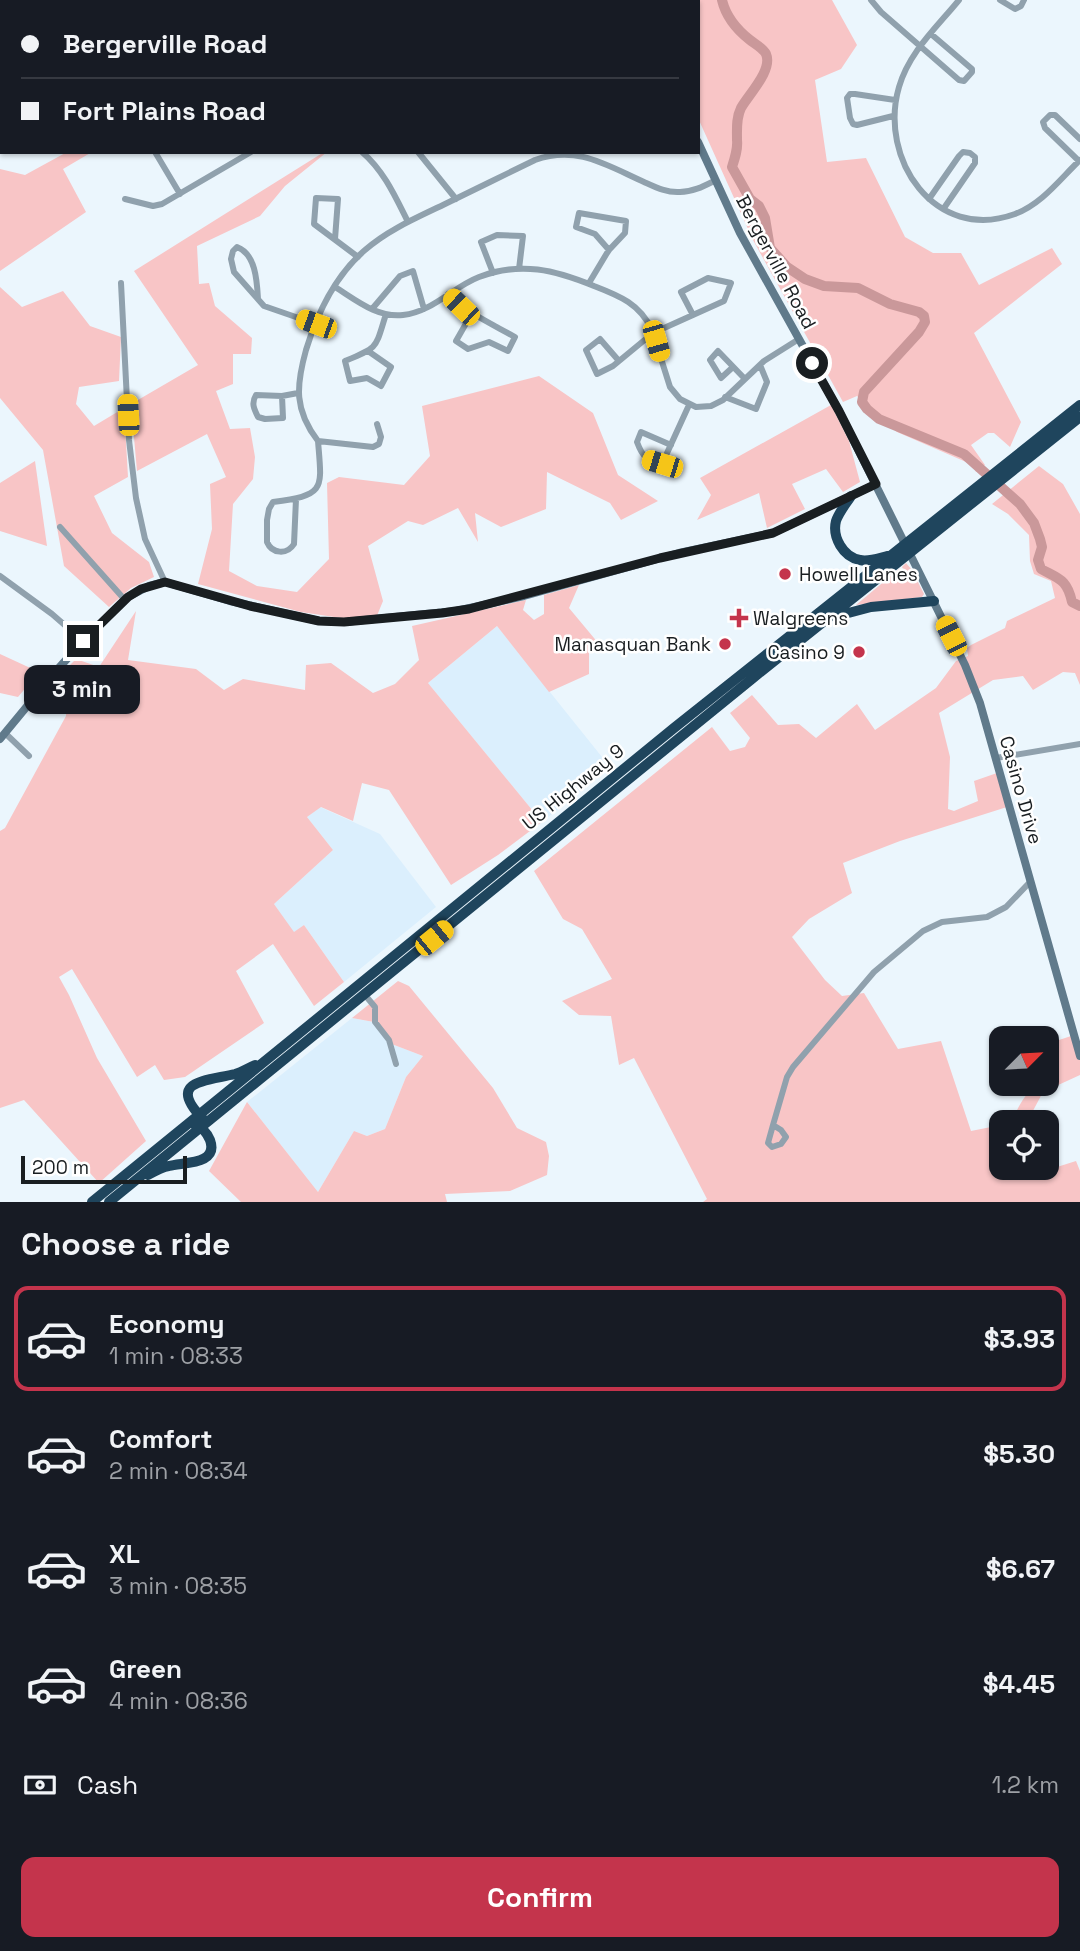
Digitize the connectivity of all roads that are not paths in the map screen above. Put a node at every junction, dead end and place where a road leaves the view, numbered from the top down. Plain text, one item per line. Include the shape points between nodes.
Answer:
1 (871, 0) edge
2 (960, 0) edge
3 (1000, 0) edge
4 (1024, 0) edge
5 (931, 34) junction
6 (920, 46) junction
7 (895, 100) junction
8 (893, 116) junction
9 (1080, 139) edge
10 (700, 146) edge
11 (156, 154) edge
12 (248, 154) edge
13 (364, 154) edge
14 (420, 154) edge
15 (1079, 160) edge
16 (716, 180) junction
17 (180, 194) junction
18 (456, 199) junction
19 (929, 199) junction
20 (125, 200) dead end
21 (944, 208) junction
22 (408, 222) junction
23 (335, 239) junction
24 (609, 250) junction
25 (358, 257) junction
26 (519, 269) junction
27 (493, 272) junction
28 (121, 283) dead end
29 (589, 283) junction
30 (335, 287) junction
31 (448, 294) junction
32 (258, 299) junction
33 (372, 309) junction
34 (424, 309) junction
35 (472, 313) junction
36 (386, 314) junction
37 (693, 315) junction
38 (316, 324) junction
39 (653, 333) junction
40 (799, 339) junction
41 (368, 351) junction
42 (620, 361) junction
43 (733, 367) dead end
44 (757, 367) junction
45 (745, 379) junction
46 (298, 393) junction
47 (282, 396) junction
48 (725, 397) junction
49 (1080, 404) edge
50 (689, 405) junction
51 (1080, 417) edge
52 (377, 424) dead end
53 (318, 441) junction
54 (671, 445) junction
55 (1013, 464) junction
56 (876, 484) junction
57 (851, 496) junction
58 (296, 499) junction
59 (60, 527) dead end
60 (907, 548) junction
61 (891, 556) junction
62 (0, 576) edge
63 (165, 582) junction
64 (125, 600) junction
65 (934, 601) junction
66 (828, 619) junction
67 (83, 641) junction
68 (2, 736) edge
69 (1080, 744) edge
70 (29, 756) dead end
71 (996, 758) junction
72 (1030, 881) junction
73 (365, 995) junction
74 (1080, 1056) edge
75 (261, 1063) junction
76 (396, 1064) dead end
77 (202, 1122) junction
78 (773, 1125) dead end
79 (136, 1180) junction
80 (123, 1198) edge
81 (92, 1202) edge
82 (109, 1202) edge

1 - 6 street
2 - 5 street
3 - 4 street via 1015,9
5 - 6 street
5 - 6 street via 972,69 969,77 959,80
6 - 7 street via 904,72
7 - 8 street
7 - 8 street via 855,93 847,98 853,124
8 - 19 street via 903,164
9 - 15 street via 1055,115 1043,122
10 - 16 street, Bergerville Road
11 - 17 street
12 - 17 street
13 - 22 street via 385,177
14 - 18 street
15 - 21 street via 1041,198 1014,214 978,219
16 - 18 street via 692,191 670,192 587,157 564,154 535,160
16 - 40 street, Bergerville Road
17 - 20 street via 159,205
18 - 22 street
19 - 21 street
19 - 21 street via 959,156 970,153 975,163
22 - 25 street
23 - 23 street via 314,224 316,198 338,200
23 - 25 street
24 - 24 street via 625,233 626,221 579,213 576,227 596,234
24 - 29 street
25 - 30 street
26 - 27 street
26 - 27 street via 523,236 496,234 481,242
26 - 29 street via 553,271
27 - 31 street
28 - 63 street via 136,498 145,538
29 - 39 street via 630,302
30 - 33 street
30 - 38 street
31 - 34 street
31 - 35 street
32 - 32 street via 256,270 237,247 231,259 234,272
32 - 38 street via 264,306
33 - 34 street via 400,276 413,271
33 - 36 street
34 - 36 street
35 - 35 street via 456,341 468,349 489,342 508,351 515,337
36 - 41 street via 377,344
37 - 37 street via 724,300 731,283 708,278 681,292
37 - 39 street
38 - 46 street
39 - 42 street
39 - 50 street via 670,387
40 - 44 street
40 - 56 street, Bergerville Road
41 - 41 street via 345,361 350,381 367,378 381,386 391,367
42 - 42 street via 597,374 586,350 600,339
43 - 45 street
44 - 45 street
44 - 48 street via 766,382 756,409
45 - 48 street
46 - 47 street
46 - 53 street via 303,415
47 - 47 street via 256,395 258,417 283,418
48 - 50 street via 711,406
49 - 55 highway, US Highway 9
50 - 54 street
51 - 55 highway, US Highway 9
52 - 53 street via 381,437 373,447
53 - 58 street via 319,486
54 - 54 street via 662,464 647,459 637,442 641,432
55 - 60 highway, US Highway 9
56 - 57 street
56 - 60 street, Bergerville Road
57 - 61 highway via 836,520 840,546 858,560
57 - 63 street via 773,533 442,613 319,621
58 - 58 street via 273,502 269,509 267,542 276,552 285,552 294,544
59 - 64 street
60 - 61 highway, US Highway 9
60 - 65 street, Casino Drive
60 - 66 highway, US Highway 9
61 - 75 highway, US Highway 9
62 - 67 street
63 - 64 street
64 - 67 street
65 - 66 highway via 871,607
65 - 71 street, Casino Drive via 980,703
66 - 73 highway, US Highway 9
67 - 68 street
68 - 70 street
69 - 71 street
71 - 72 street, Casino Drive
72 - 74 street, Casino Drive
72 - 78 street via 993,914 926,929 874,972 793,1067
73 - 76 street via 375,1007 375,1023 389,1040
73 - 77 highway, US Highway 9
75 - 77 highway, US Highway 9
75 - 77 highway via 195,1083 188,1095
77 - 79 highway, US Highway 9
77 - 79 highway via 211,1144 207,1157 167,1166
77 - 81 highway, US Highway 9 via 188,1125
79 - 80 highway, US Highway 9
80 - 82 highway, US Highway 9

